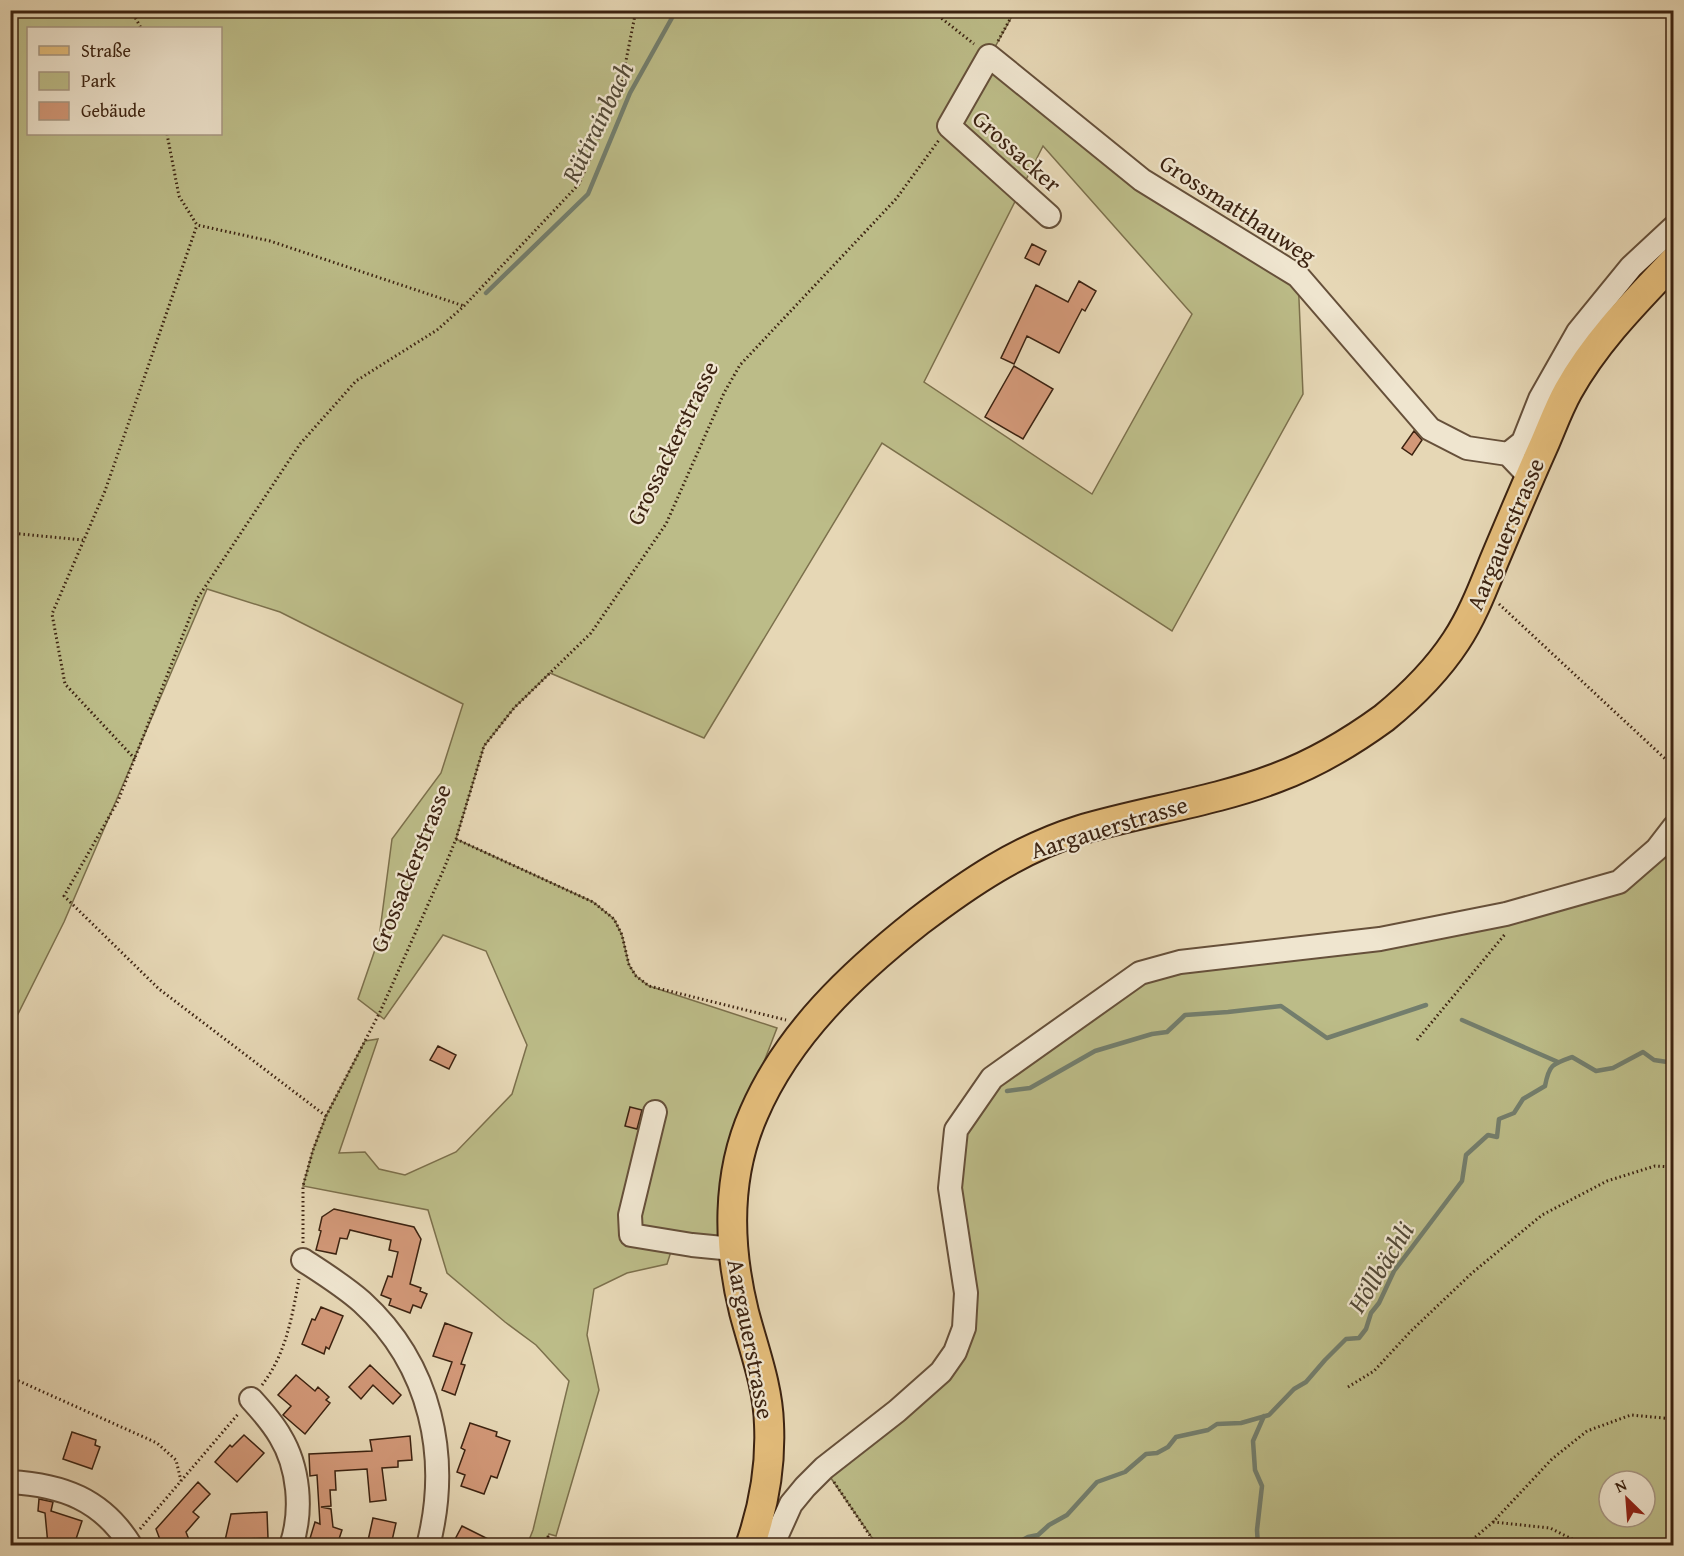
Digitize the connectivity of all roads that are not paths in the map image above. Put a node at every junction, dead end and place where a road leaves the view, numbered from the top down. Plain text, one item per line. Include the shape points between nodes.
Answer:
1 (949, 126) joint
2 (1049, 216) dead end
3 (1674, 227) edge
4 (1674, 261) edge
5 (1508, 454) junction
6 (1530, 477) junction
7 (1674, 827) edge
8 (655, 1112) dead end
9 (734, 1249) junction
10 (303, 1260) road end
11 (251, 1399) road end
12 (10, 1482) edge
13 (130, 1544) edge
14 (291, 1545) edge
15 (428, 1545) edge
16 (750, 1545) edge
17 (772, 1545) edge

1 - 2 street, Grossacker
1 - 5 street, Grossmatthauweg via 989,56 1142,180 1298,276 1430,429 1467,448
3 - 5 street via 1631,267 1578,332 1540,399 1522,442
4 - 6 main road, Aargauerstrasse via 1592,353 1566,395
5 - 6 street
6 - 9 main road, Aargauerstrasse via 1459,637 1433,671 1398,705 1354,738 1321,758 1240,790 1079,830 1029,848 949,898 862,969 808,1025 769,1082 753,1114 734,1180
7 - 17 street via 1657,849 1619,882 1526,909 1380,939 1180,962 1140,973 992,1078 956,1130 950,1188 966,1293 963,1329 955,1352 941,1372 824,1468 791,1504
8 - 9 street via 630,1215 631,1235
9 - 16 main road, Aargauerstrasse via 742,1304 768,1406 767,1481
10 - 15 street via 341,1285 380,1321 401,1348 418,1380 437,1454 437,1486
11 - 14 street via 271,1422 290,1456 297,1483
12 - 13 street via 59,1489 96,1506

